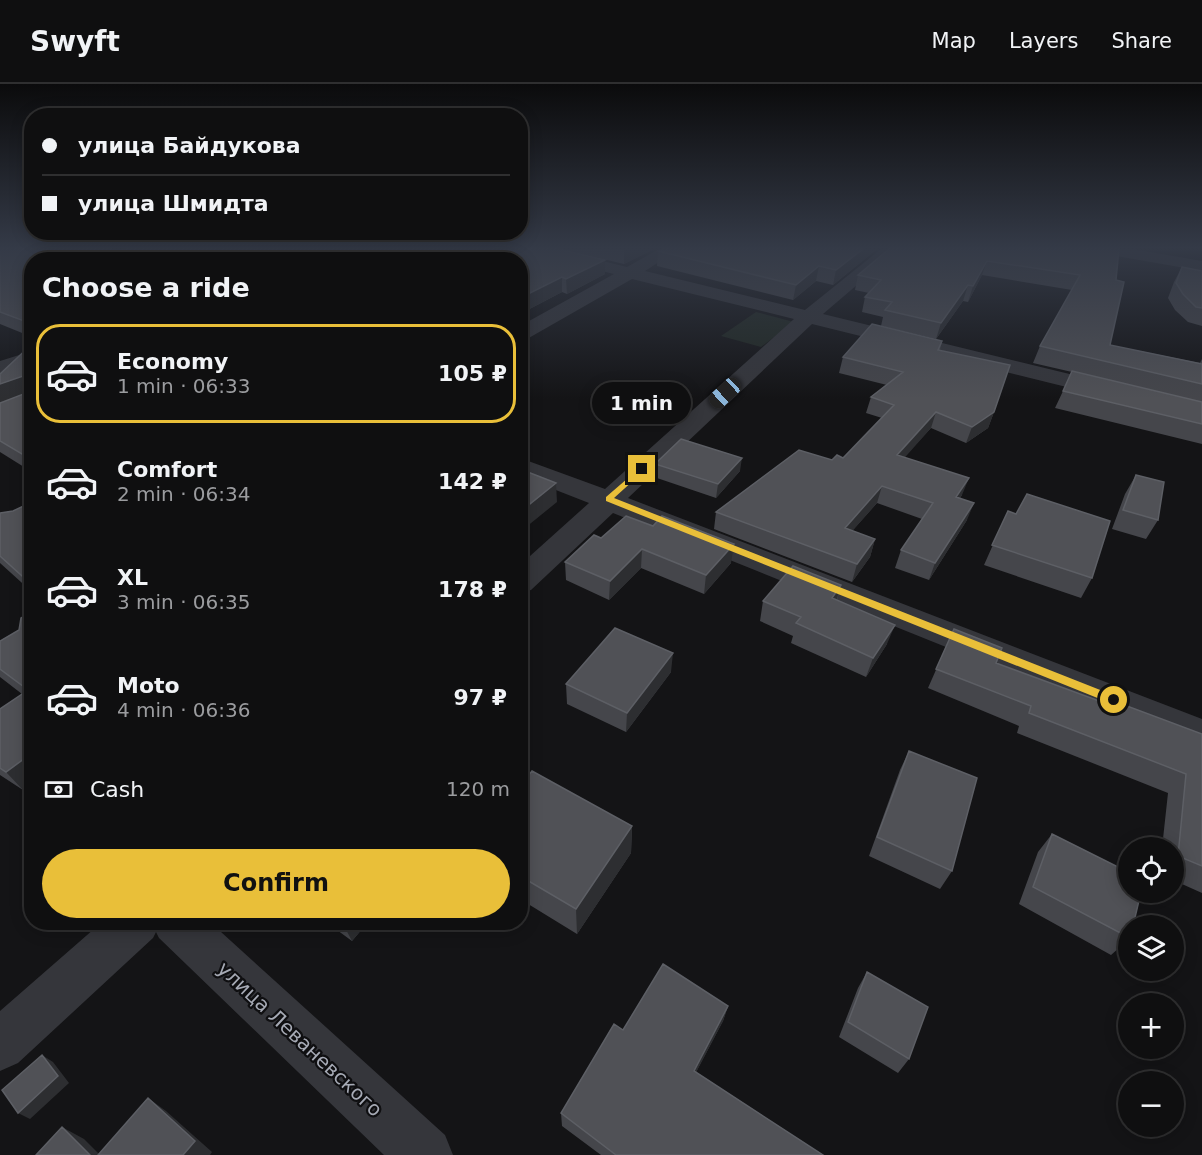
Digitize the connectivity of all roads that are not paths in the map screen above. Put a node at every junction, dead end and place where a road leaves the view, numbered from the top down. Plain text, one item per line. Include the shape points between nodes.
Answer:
1 (583, 299) edge
2 (735, 299) edge
3 (830, 299) edge
4 (808, 317) junction
5 (528, 330) edge
6 (24, 360) edge
7 (0, 369) edge
8 (1132, 396) edge
9 (528, 469) edge
10 (609, 499) junction
11 (528, 575) edge
12 (1202, 735) edge
13 (128, 930) edge
14 (184, 930) edge
15 (0, 1045) edge
16 (425, 1155) edge

1 - 5 street
2 - 4 street
3 - 4 street
4 - 8 street
4 - 10 street
6 - 7 street
9 - 10 street
10 - 11 street
10 - 12 street
13 - 15 street
14 - 16 street, улица Леваневского

